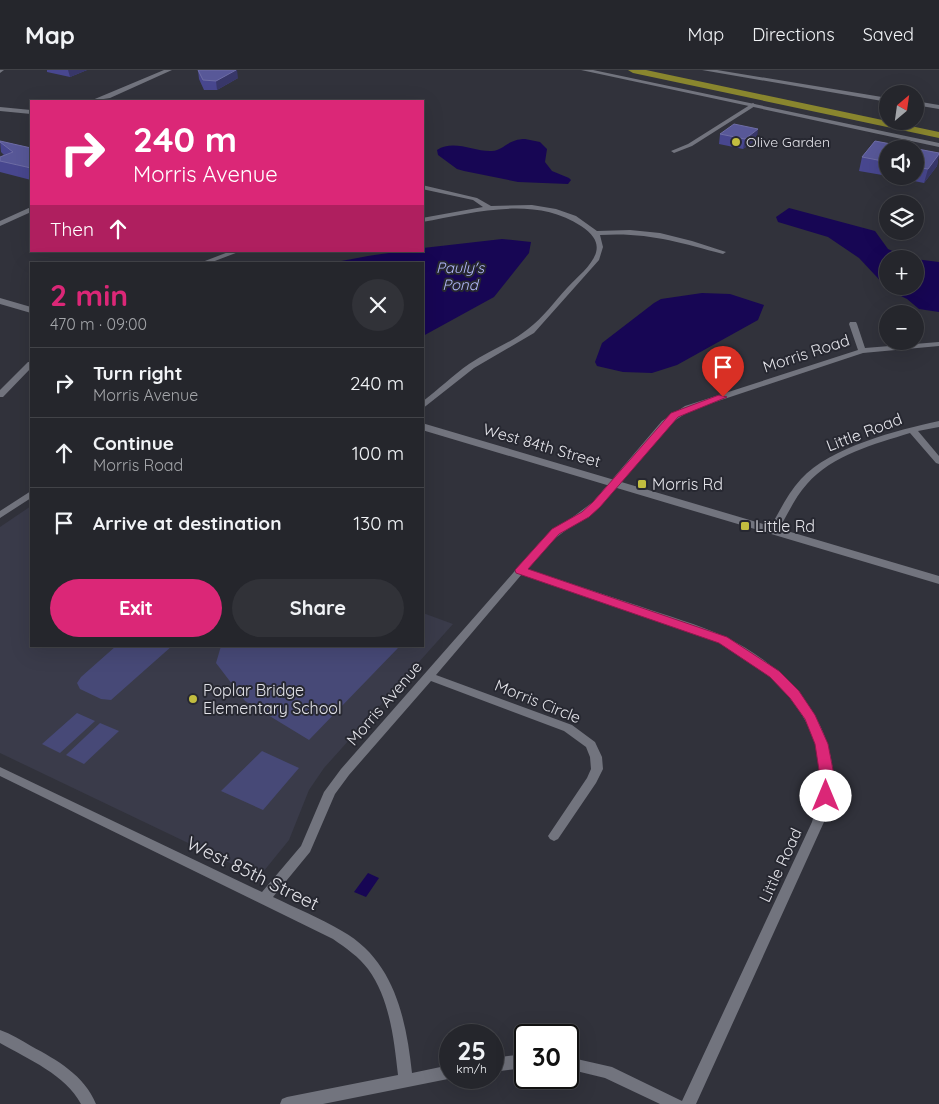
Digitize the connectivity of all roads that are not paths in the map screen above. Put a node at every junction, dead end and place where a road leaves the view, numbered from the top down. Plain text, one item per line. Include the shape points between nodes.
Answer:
1 (169, 70) edge
2 (584, 70) edge
3 (633, 70) edge
4 (665, 70) edge
5 (704, 70) edge
6 (105, 99) edge
7 (879, 99) edge
8 (743, 103) junction
9 (753, 105) junction
10 (924, 105) edge
11 (939, 107) edge
12 (0, 109) edge
13 (0, 114) edge
14 (30, 115) edge
15 (879, 115) edge
16 (924, 124) edge
17 (939, 127) edge
18 (939, 134) edge
19 (939, 145) edge
20 (424, 188) edge
21 (30, 209) edge
22 (490, 209) junction
23 (424, 220) edge
24 (0, 224) edge
25 (595, 233) junction
26 (235, 252) edge
27 (723, 252) dead end
28 (206, 262) edge
29 (0, 300) edge
30 (30, 310) edge
31 (853, 324) dead end
32 (939, 344) edge
33 (862, 351) junction
34 (30, 365) edge
35 (0, 395) edge
36 (424, 405) edge
37 (939, 424) edge
38 (424, 427) edge
39 (912, 430) junction
40 (939, 460) edge
41 (615, 483) junction
42 (30, 495) edge
43 (0, 516) edge
44 (773, 531) junction
45 (520, 570) junction
46 (939, 580) edge
47 (429, 676) junction
48 (0, 771) edge
49 (554, 836) dead end
50 (264, 899) junction
51 (0, 1036) edge
52 (579, 1066) edge
53 (439, 1074) edge
54 (406, 1081) junction
55 (89, 1104) edge
56 (287, 1104) edge
57 (676, 1104) edge
58 (688, 1104) edge

1 - 6 street
2 - 8 street
3 - 18 highway
4 - 15 highway
5 - 7 street
8 - 9 street
8 - 9 street via 681,142 674,151 690,145
9 - 19 street
10 - 11 street
12 - 14 street
13 - 14 street
16 - 17 highway
20 - 22 street via 475,199
21 - 24 street
22 - 23 street
22 - 25 street via 515,206 543,208 568,215
25 - 27 street via 653,232
25 - 36 street via 600,242 599,257 541,322 518,340 471,366
26 - 28 street
29 - 30 street
31 - 33 street
32 - 33 street, Morris Road
33 - 41 street, Morris Road via 688,408 675,415
34 - 35 street
37 - 39 street, Little Road
38 - 41 street, West 84th Street
39 - 40 street
39 - 44 street, Little Road via 845,454 818,469 798,488
41 - 44 street, West 84th Street
41 - 45 street, Morris Avenue via 586,514 556,532
42 - 43 street
44 - 46 street, West 84th Street
45 - 47 street, Morris Avenue
45 - 58 street, Little Road via 723,640 775,674 811,718 822,744 826,796 818,822
47 - 49 street, Morris Circle via 568,728 591,745 597,769
47 - 50 street, Morris Avenue via 330,792 306,849
48 - 50 street, West 85th Street
50 - 54 street, West 85th Street via 338,935 374,965 386,985
51 - 55 street via 65,1076 78,1087
52 - 57 street via 607,1072
53 - 54 street
54 - 56 street

